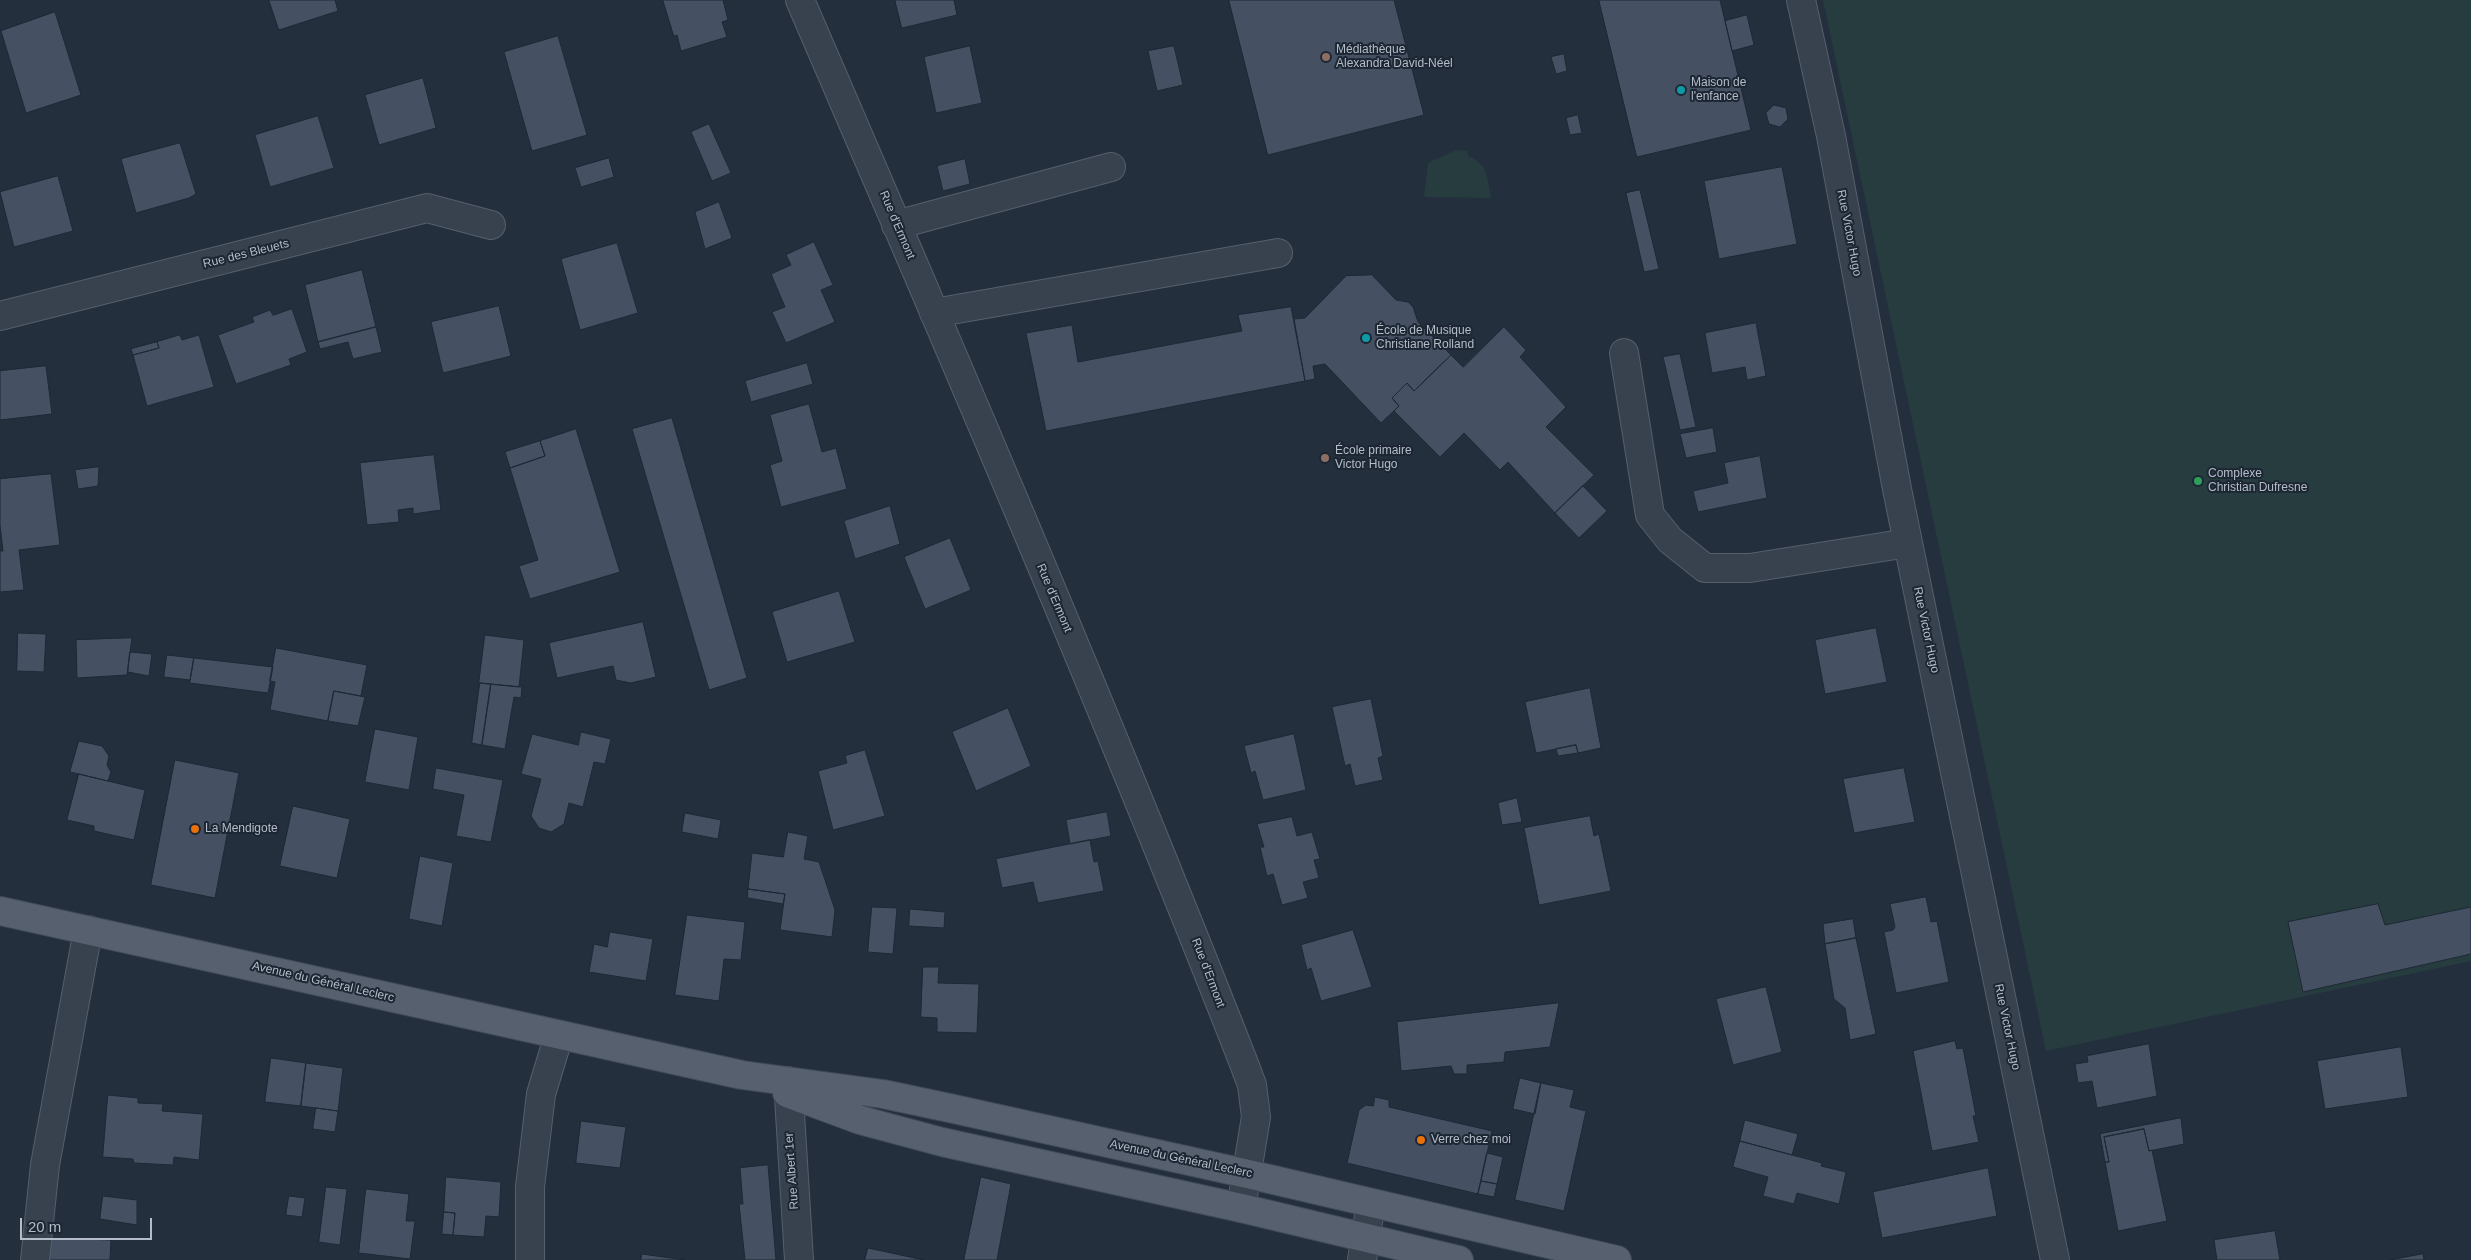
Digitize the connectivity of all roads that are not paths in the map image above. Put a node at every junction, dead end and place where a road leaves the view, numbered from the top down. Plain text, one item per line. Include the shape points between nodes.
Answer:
1 (800, 0) edge
2 (1801, 0) edge
3 (1111, 167) dead end
4 (491, 225) dead end
5 (896, 225) junction
6 (1278, 253) dead end
7 (934, 312) junction
8 (0, 316) edge
9 (1624, 353) dead end
10 (1908, 543) junction
11 (0, 911) edge
12 (88, 930) junction
13 (559, 1035) junction
14 (788, 1087) junction
15 (1248, 1174) junction
16 (1371, 1203) junction
17 (1241, 1208) junction
18 (1363, 1249) edge
19 (35, 1260) edge
20 (530, 1260) edge
21 (799, 1260) edge
22 (1458, 1260) edge
23 (1617, 1260) edge
24 (2055, 1260) edge

1 - 5 street, Rue d'Ermont
2 - 10 street, Rue Victor Hugo via 1829,127
3 - 5 street
4 - 8 street, Rue des Bleuets via 427,208
5 - 7 street, Rue d'Ermont
6 - 7 street
7 - 15 street, Rue d'Ermont via 1155,836 1243,1061 1256,1117
9 - 10 street via 1650,515 1670,540 1705,568 1750,568
10 - 24 street, Rue Victor Hugo
11 - 12 main road, Avenue du Général Leclerc
12 - 13 main road, Avenue du Général Leclerc
12 - 19 street via 45,1164
13 - 14 main road, Avenue du Général Leclerc
13 - 20 street via 541,1094 530,1187
14 - 15 main road, Avenue du Général Leclerc via 883,1094
14 - 17 main road, Avenue du Général Leclerc via 860,1120 942,1142
14 - 21 street, Rue Albert 1er
15 - 16 main road, Avenue du Général Leclerc
15 - 17 street, Rue d'Ermont
16 - 18 street
16 - 23 main road, Avenue du Général Leclerc
17 - 18 main road, Avenue du Général Leclerc
18 - 22 main road, Avenue du Général Leclerc

